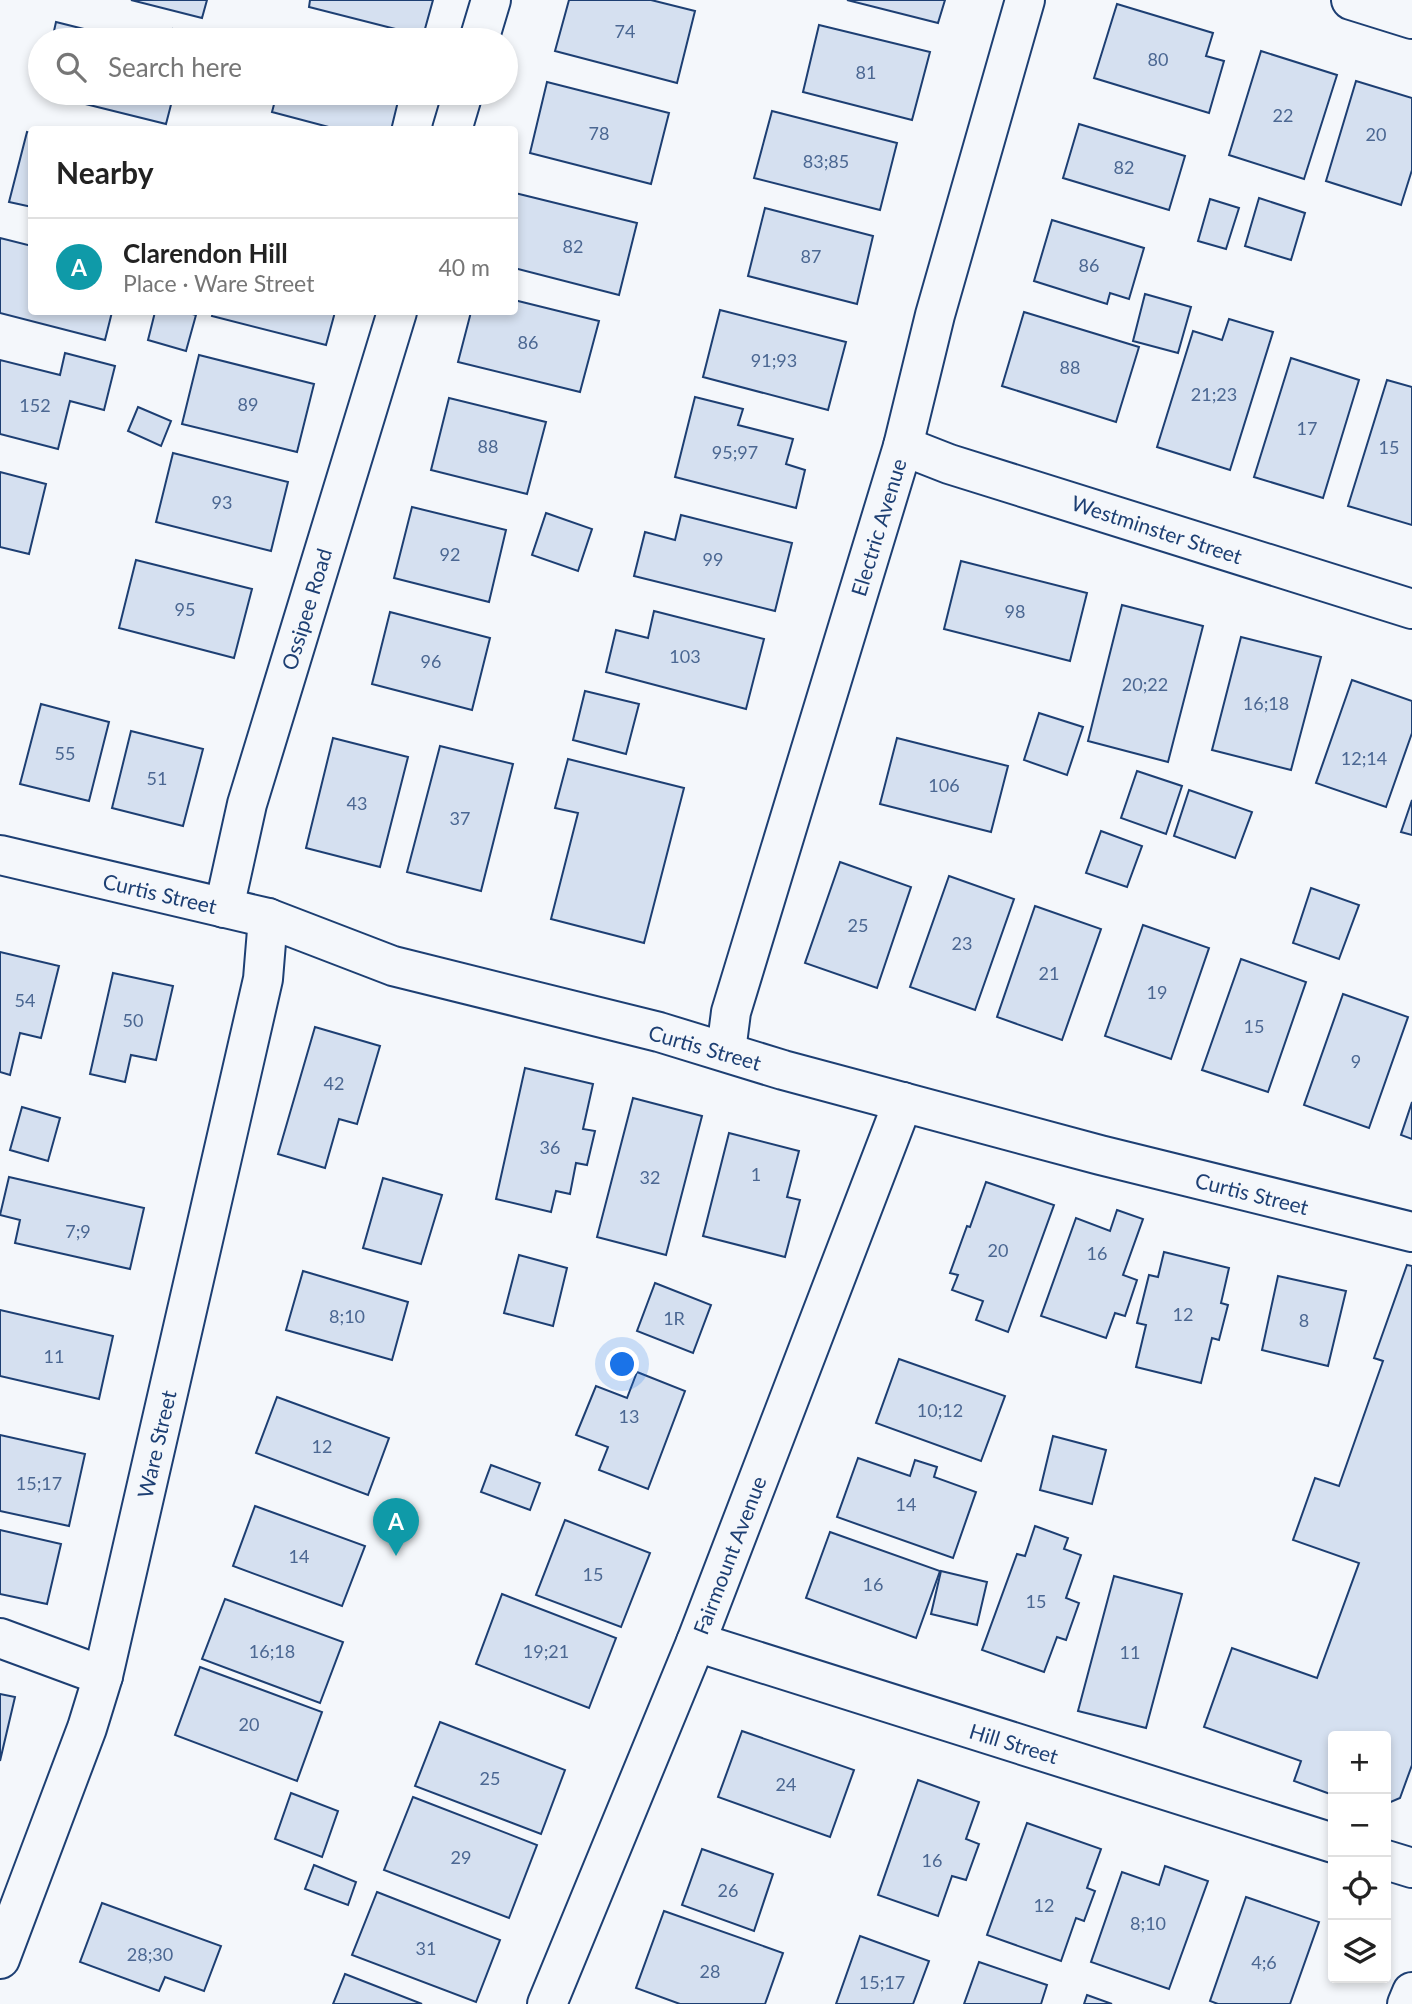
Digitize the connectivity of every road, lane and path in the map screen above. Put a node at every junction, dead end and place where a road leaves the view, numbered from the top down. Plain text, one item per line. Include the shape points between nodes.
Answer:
1 (491, 0) edge
2 (1025, 0) edge
3 (1351, 0) edge
4 (1412, 19) edge
5 (483, 28) edge
6 (459, 105) edge
7 (453, 126) edge
8 (396, 315) edge
9 (903, 446) junction
10 (1412, 609) edge
11 (0, 855) edge
12 (223, 908) junction
13 (268, 918) junction
14 (726, 1051) junction
15 (903, 1102) junction
16 (1412, 1232) edge
17 (0, 1638) edge
18 (696, 1642) junction
19 (103, 1676) junction
20 (1328, 1841) edge
21 (1391, 1862) edge
22 (1412, 1868) edge
23 (0, 1959) edge
24 (1412, 1992) edge
25 (547, 2004) edge
26 (1407, 2004) edge

1 - 5 street
2 - 9 street, Electric Avenue via 935,315
3 - 4 street
6 - 7 street
8 - 12 street, Ossipee Road via 247,804
9 - 10 street, Westminster Street
9 - 14 street, Electric Avenue via 734,999
11 - 12 street, Curtis Street
12 - 13 street, Curtis Street
13 - 14 street, Curtis Street via 393,966
13 - 19 street, Ware Street via 263,979
14 - 15 street, Curtis Street
15 - 16 street, Curtis Street
15 - 18 street, Fairmount Avenue
17 - 19 street
18 - 20 street, Hill Street
18 - 25 street, Fairmount Avenue
19 - 23 street, Ware Street
21 - 22 street
24 - 26 street

